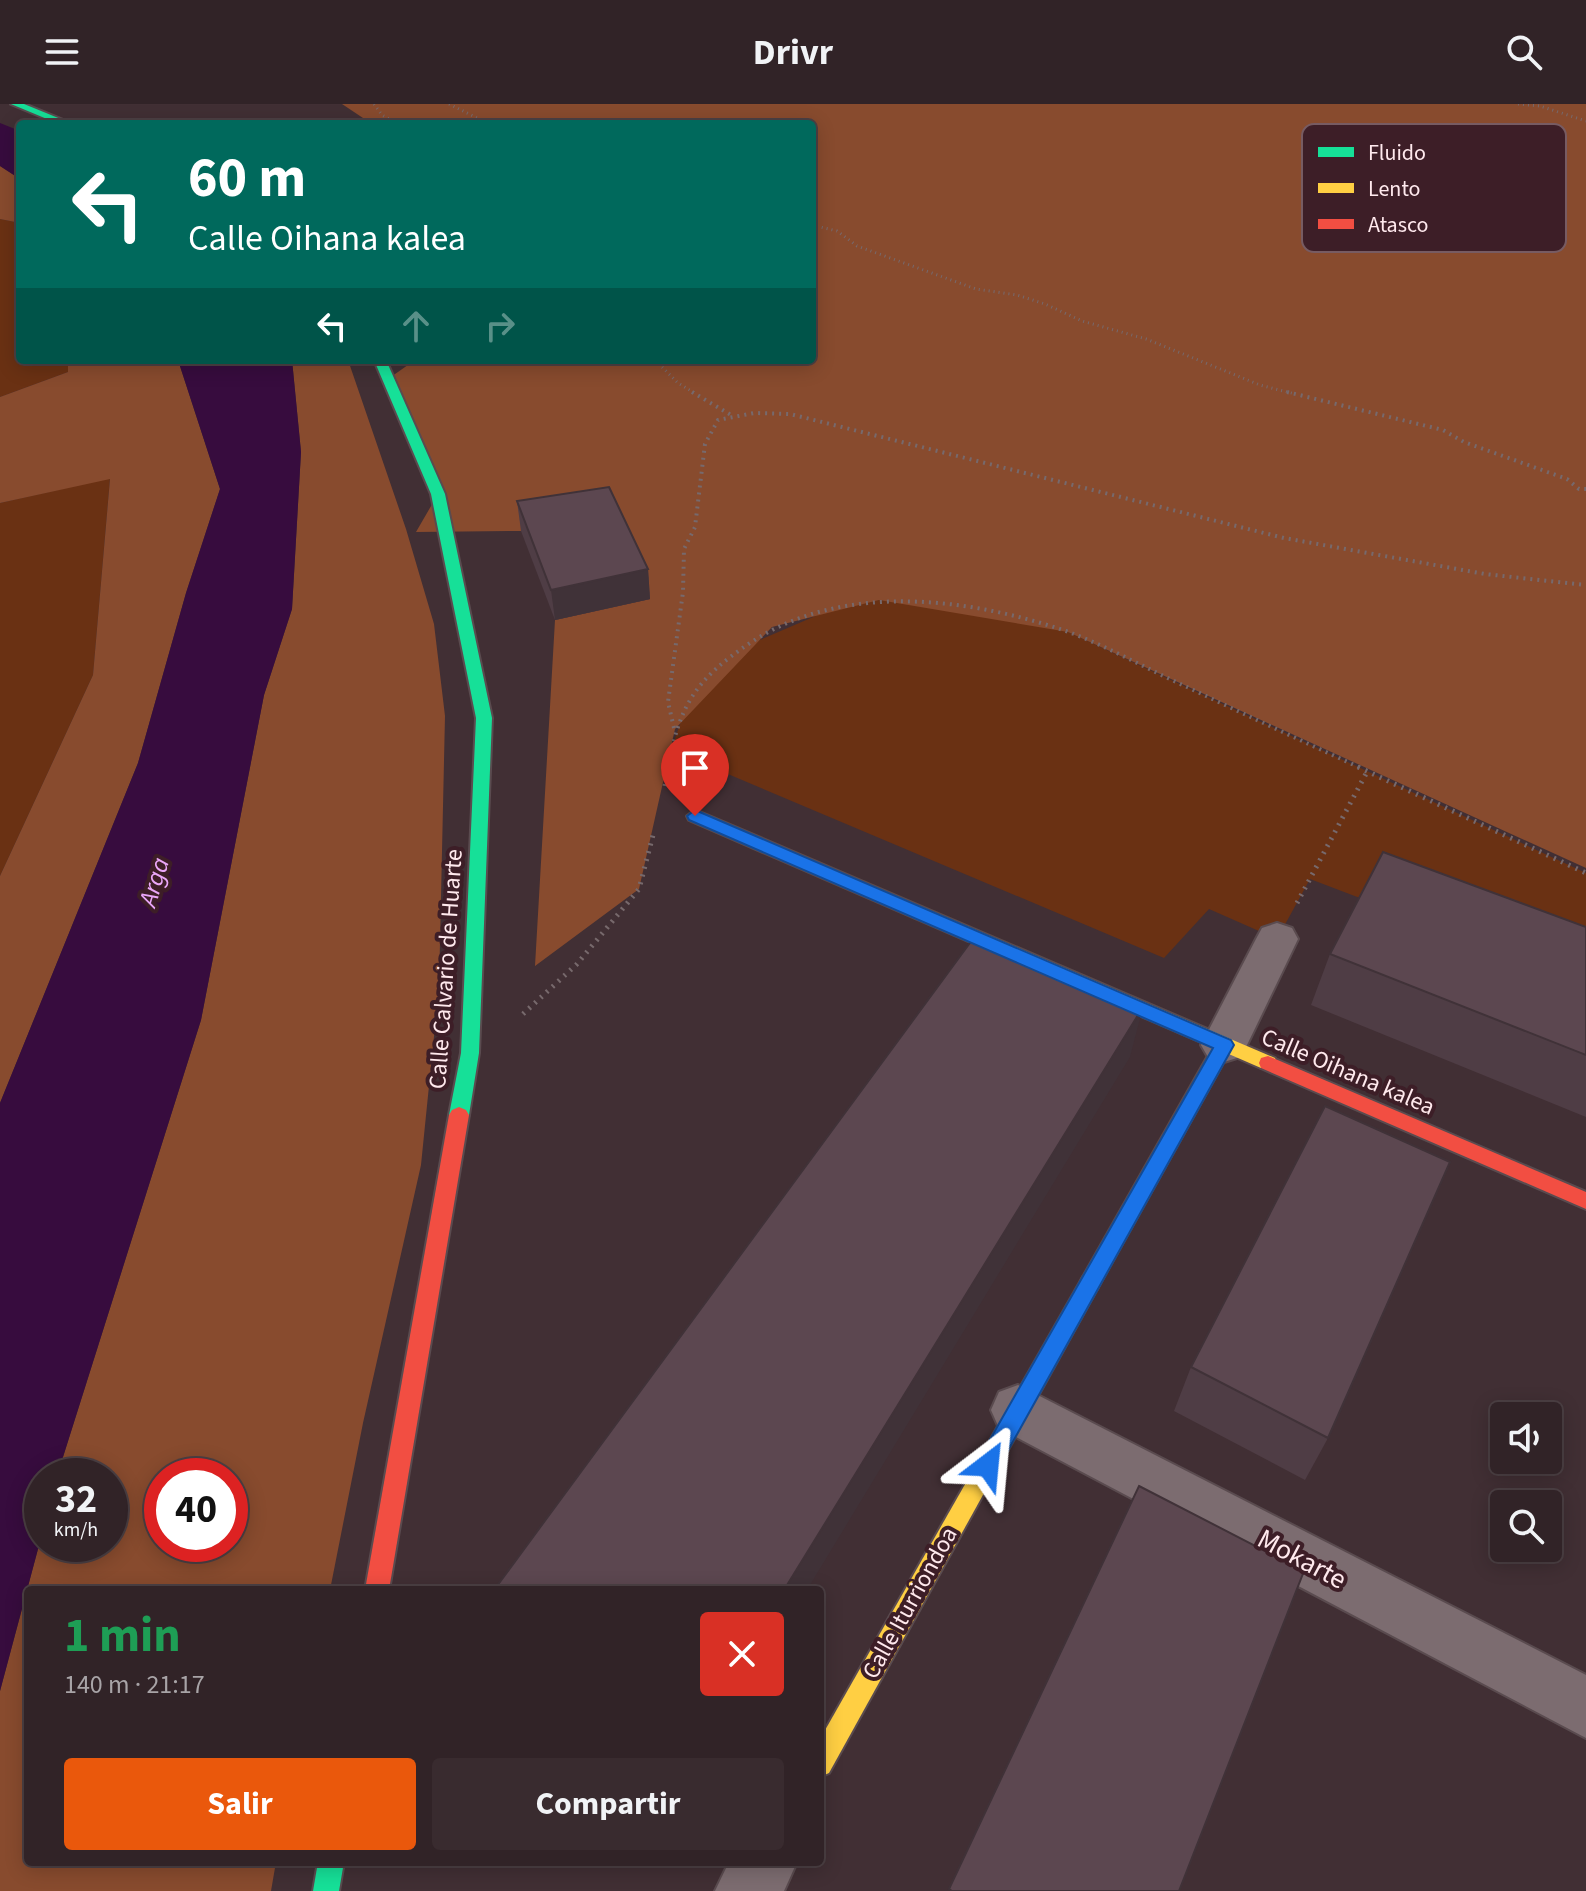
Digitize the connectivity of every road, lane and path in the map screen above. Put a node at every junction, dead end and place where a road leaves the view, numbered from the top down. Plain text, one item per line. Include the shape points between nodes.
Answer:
1 (16, 104) edge
2 (374, 104) edge
3 (449, 104) edge
4 (1518, 104) edge
5 (58, 120) edge
6 (391, 120) edge
7 (483, 120) edge
8 (1586, 121) edge
9 (816, 226) edge
10 (382, 364) edge
11 (659, 364) edge
12 (732, 415) junction
13 (1586, 489) edge
14 (1586, 585) edge
15 (675, 729) junction
16 (1368, 770) junction
17 (662, 800) dead end
18 (695, 816) dead end
19 (654, 830) dead end
20 (1586, 873) edge
21 (1277, 939) joint
22 (471, 1031) junction
23 (1224, 1045) junction
24 (1586, 1201) edge
25 (1018, 1410) junction
26 (378, 1586) edge
27 (1586, 1708) edge
28 (824, 1757) edge
29 (330, 1866) edge
30 (763, 1866) edge
31 (326, 1891) edge
32 (748, 1891) edge

1 - 5 main road
2 - 6 path
3 - 7 path
4 - 8 path
9 - 13 path via 976,289 1045,304 1260,385 1443,430
10 - 22 main road, Calle Calvario de Huarte via 438,494 484,718
11 - 12 path via 678,383
12 - 14 path via 790,414 1323,547 1503,578
12 - 15 path via 718,420 705,444 695,527 684,549 668,702
15 - 16 path via 690,696 711,672 772,627 841,605 925,602 1022,617 1068,632
15 - 17 path
16 - 20 path
16 - 21 path
18 - 23 main road, Calle Oihana kalea
19 - 22 path via 639,889 577,964 515,1021
21 - 23 street, Calle Iturriondoa
22 - 26 main road, Calle Calvario de Huarte
23 - 24 main road, Calle Oihana kalea
23 - 25 main road, Calle Iturriondoa
25 - 27 street, Mokarte
25 - 28 main road, Calle Iturriondoa
29 - 31 main road
30 - 32 street

